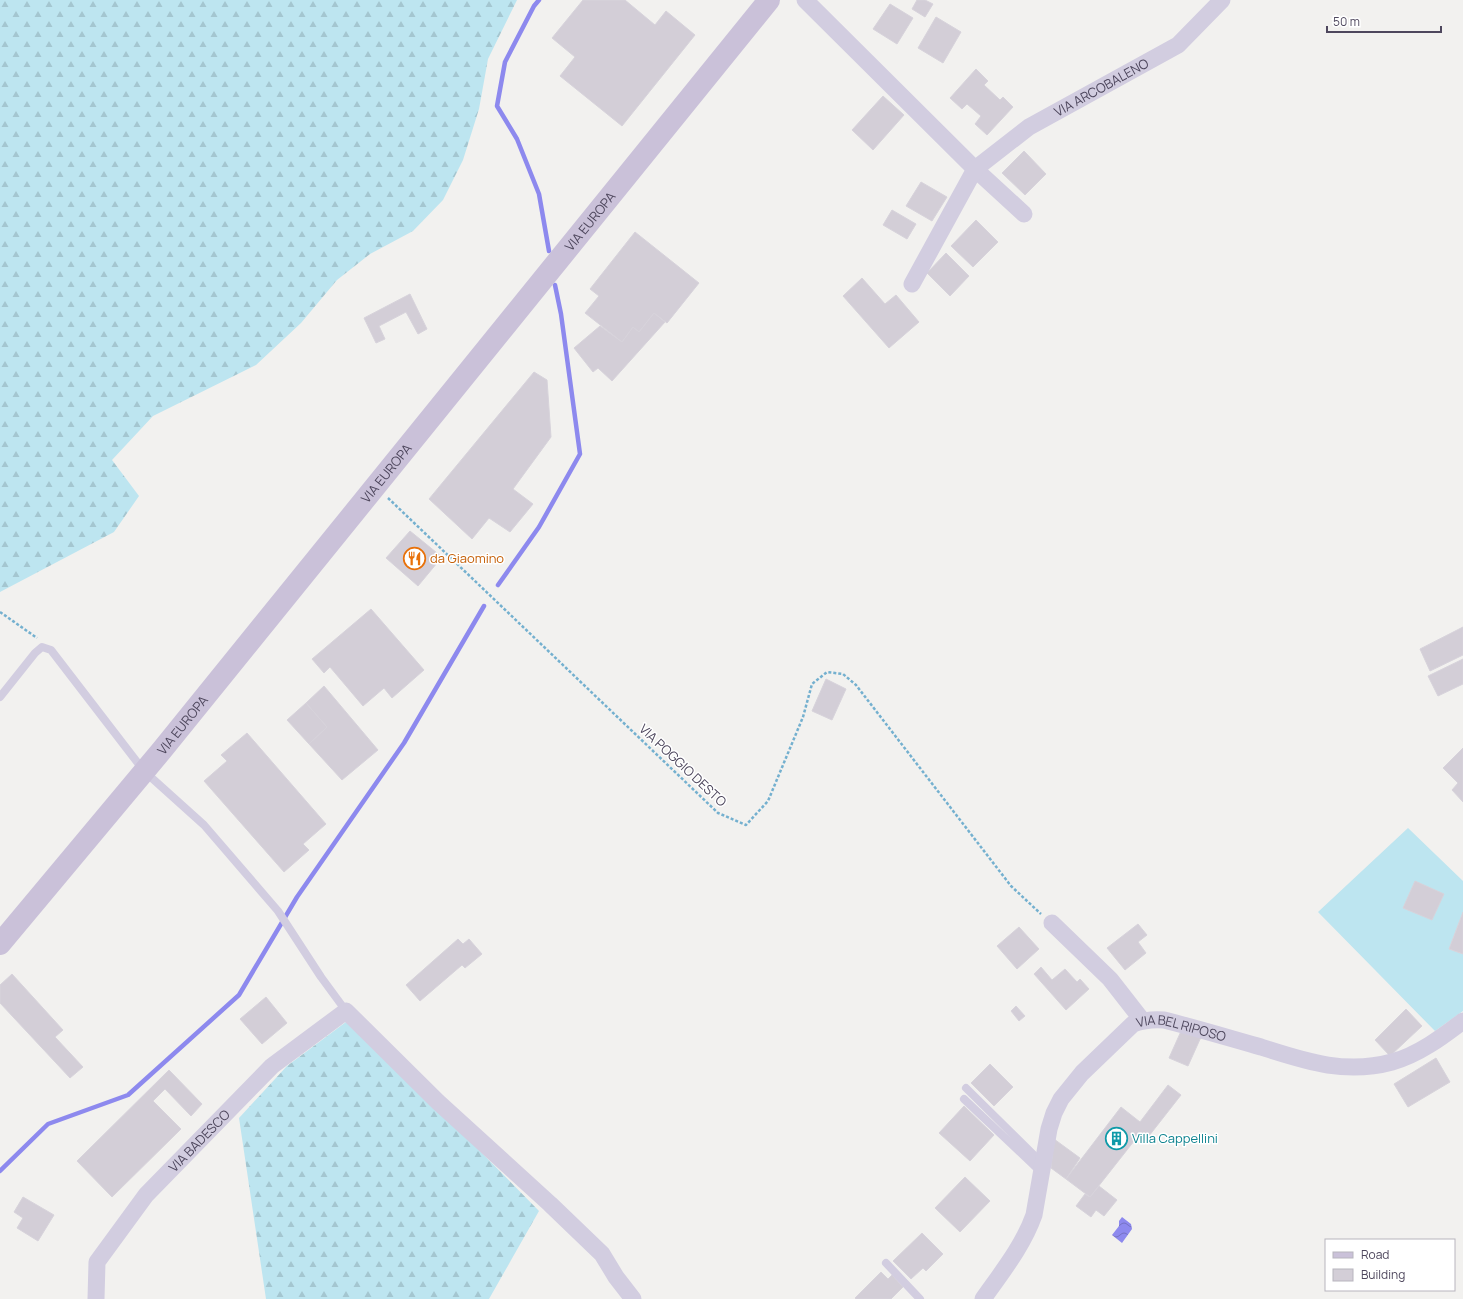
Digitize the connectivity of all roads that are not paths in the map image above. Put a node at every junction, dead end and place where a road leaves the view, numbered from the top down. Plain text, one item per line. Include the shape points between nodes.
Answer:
1 (769, 0) edge
2 (805, 0) edge
3 (1222, 0) edge
4 (975, 169) junction
5 (1024, 214) dead end
6 (912, 284) dead end
7 (0, 697) edge
8 (144, 771) junction
9 (1052, 923) road end
10 (0, 944) edge
11 (346, 1011) junction
12 (1142, 1020) junction
13 (1463, 1021) edge
14 (966, 1088) dead end
15 (964, 1099) dead end
16 (1042, 1168) junction
17 (886, 1263) dead end
18 (96, 1299) edge
19 (633, 1299) edge
20 (920, 1299) edge
21 (983, 1299) edge

1 - 8 main road, VIA EUROPA
2 - 4 street
3 - 4 street, VIA ARCOBALENO via 1178,45 1028,127
4 - 5 street
4 - 6 street, VIA ARCOBALENO
7 - 8 lane via 35,653 42,647 51,650
8 - 10 main road, VIA EUROPA
8 - 11 lane via 204,825 278,911
9 - 12 street via 1110,979
11 - 18 street, VIA BADESCO via 272,1066 146,1195 97,1262
11 - 19 street via 438,1102 602,1254
12 - 13 street, VIA BEL RIPOSO via 1164,1020 1308,1062 1340,1067 1373,1066 1393,1062 1413,1054
12 - 16 street, VIA BEL RIPOSO via 1120,1035 1082,1073 1061,1099 1049,1129
14 - 16 lane
15 - 16 lane
16 - 21 street, VIA BEL RIPOSO via 1034,1215 1029,1228 1012,1259
17 - 20 lane

